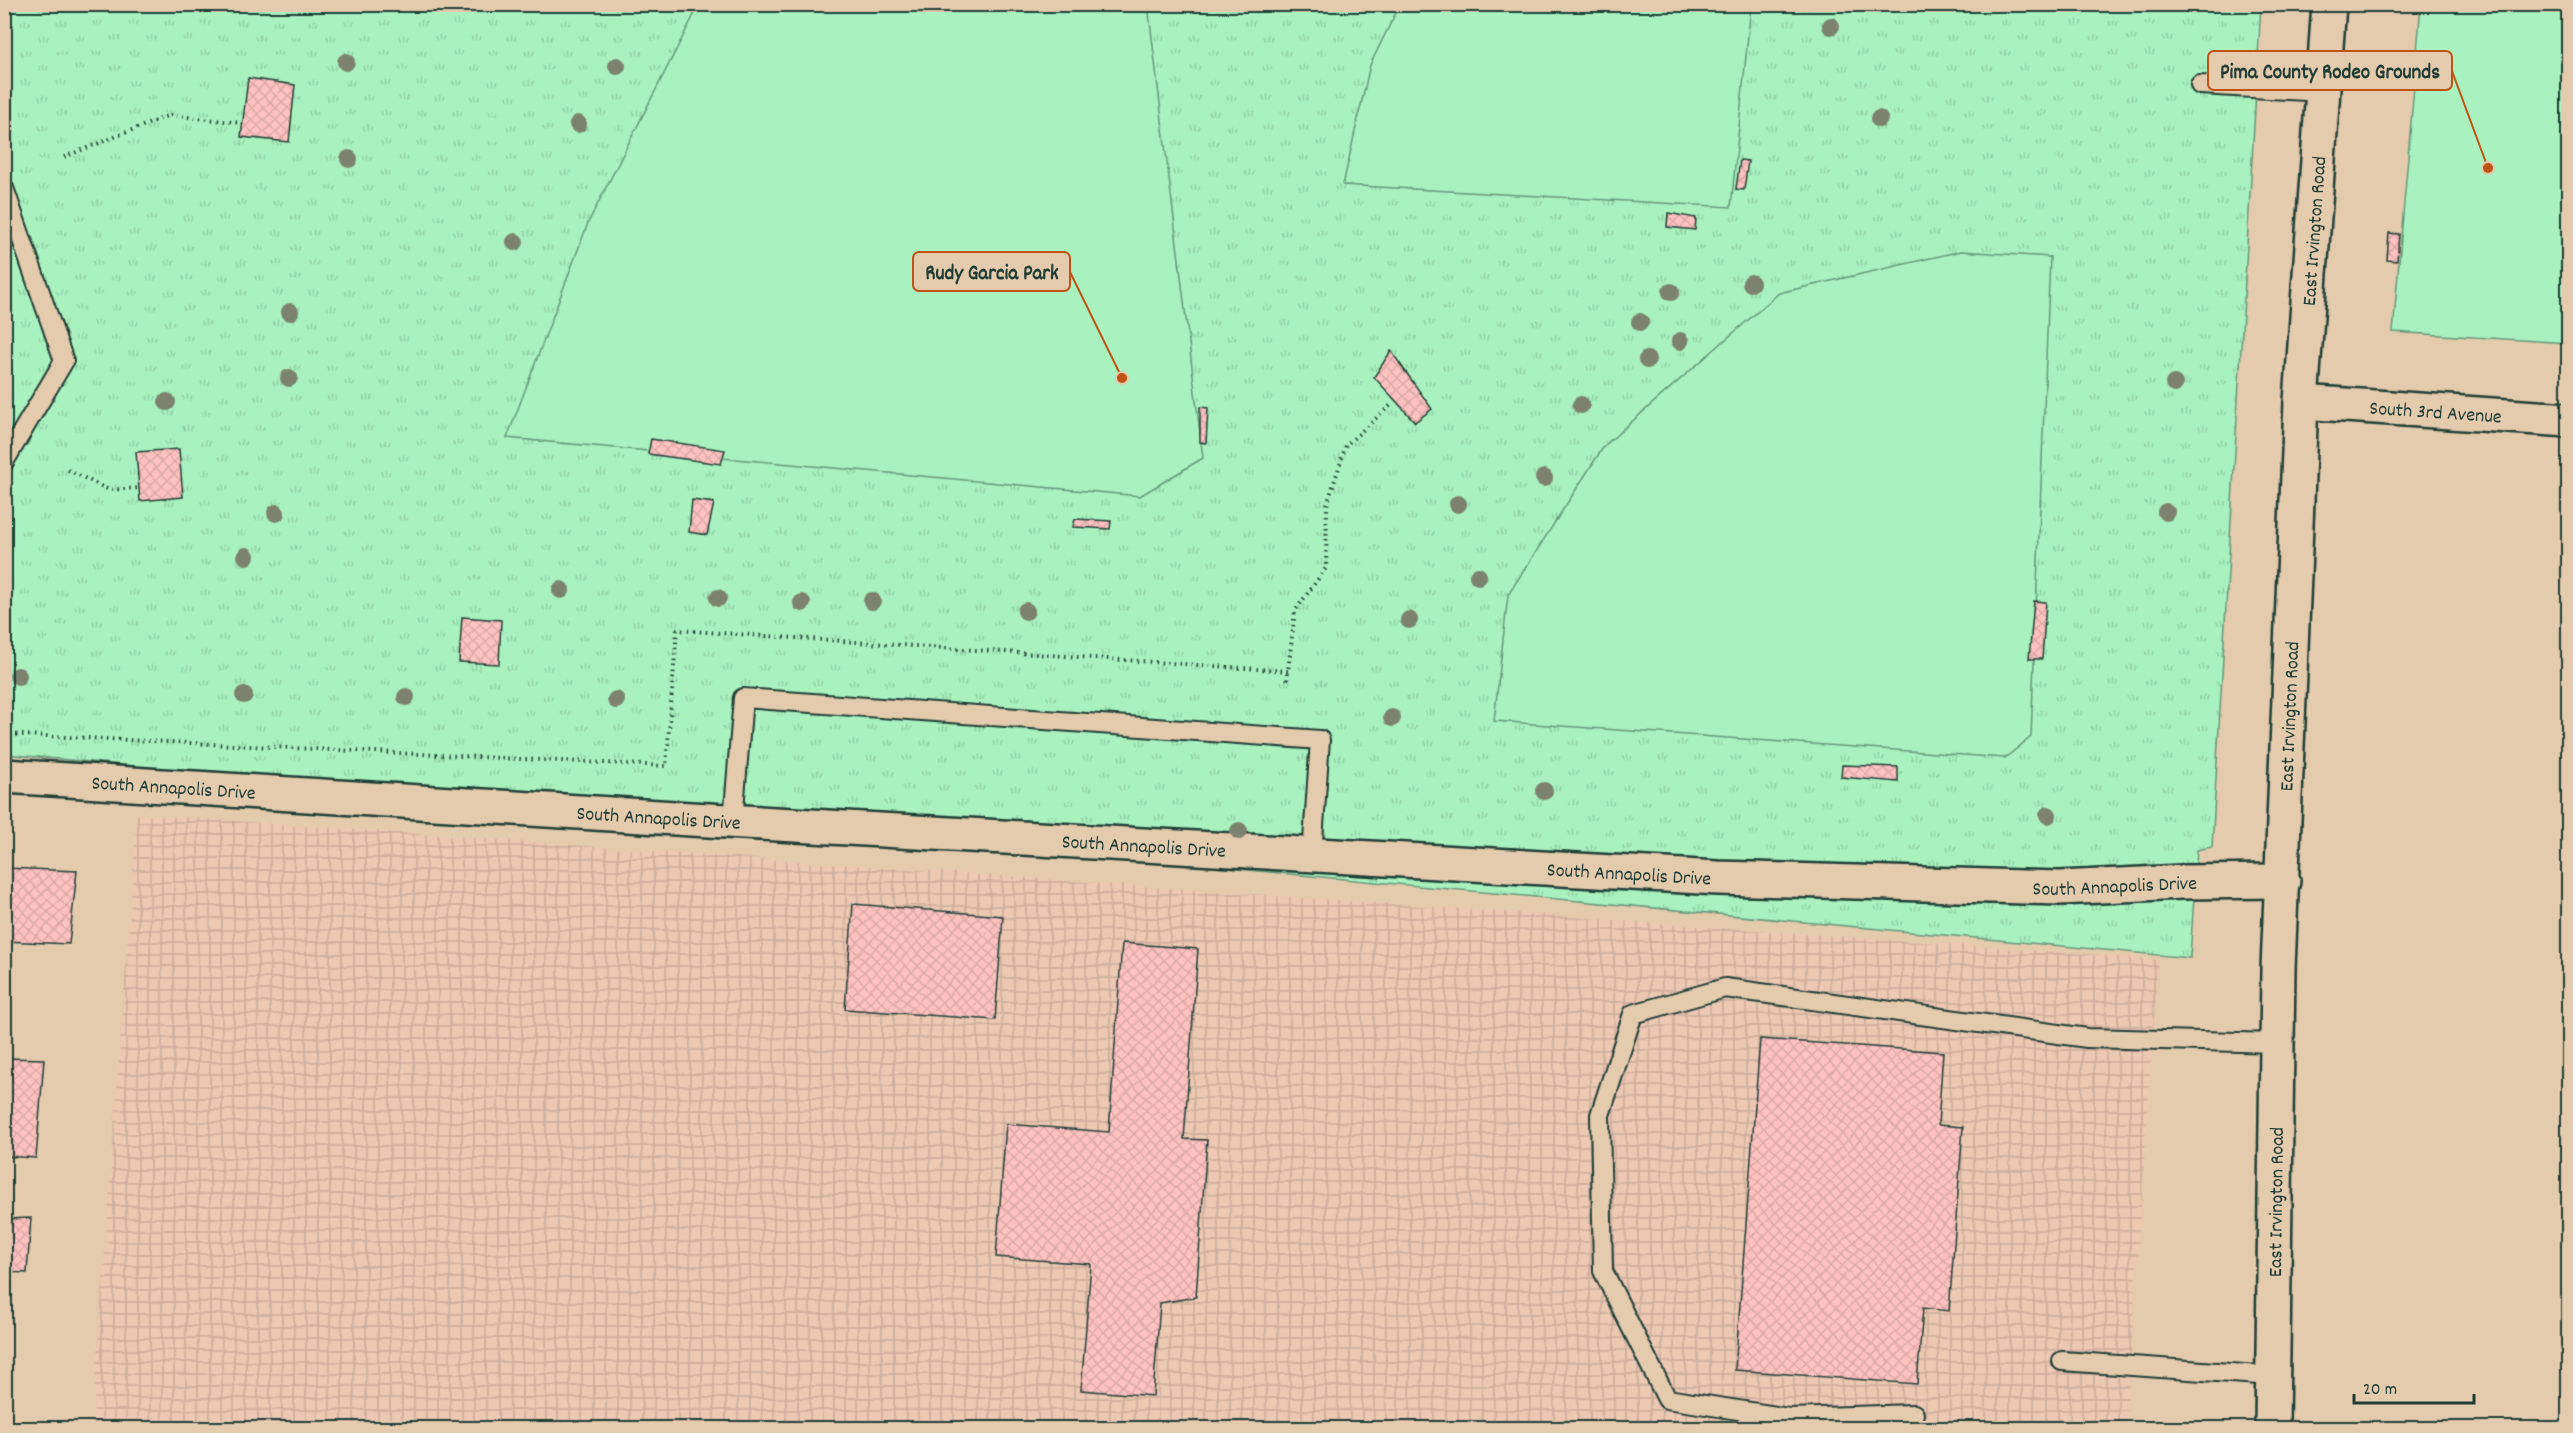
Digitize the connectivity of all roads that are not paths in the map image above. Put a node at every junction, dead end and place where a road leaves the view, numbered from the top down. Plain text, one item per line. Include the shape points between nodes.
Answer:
1 (2329, 4) edge
2 (2200, 86) dead end
3 (2323, 92) junction
4 (4, 188) edge
5 (2301, 402) junction
6 (2568, 420) edge
7 (4, 462) edge
8 (4, 776) edge
9 (733, 822) junction
10 (1312, 855) junction
11 (2283, 881) junction
12 (2277, 1043) junction
13 (2062, 1361) dead end
14 (2273, 1376) junction
15 (1914, 1414) dead end
16 (2272, 1428) edge

1 - 3 street, East Irvington Road
2 - 3 lane
3 - 5 street, East Irvington Road
4 - 7 lane via 64,361
5 - 6 street, South 3rd Avenue
5 - 11 street, East Irvington Road
8 - 9 street, South Annapolis Drive
9 - 10 street, South Annapolis Drive
9 - 10 lane via 743,698 1320,740
10 - 11 street, South Annapolis Drive via 1718,878 2060,888
11 - 12 street, East Irvington Road
12 - 14 street, East Irvington Road
12 - 15 lane via 2087,1038 1725,988 1633,1014 1599,1115 1603,1271 1666,1398 1790,1418
13 - 14 lane
14 - 16 street, East Irvington Road

